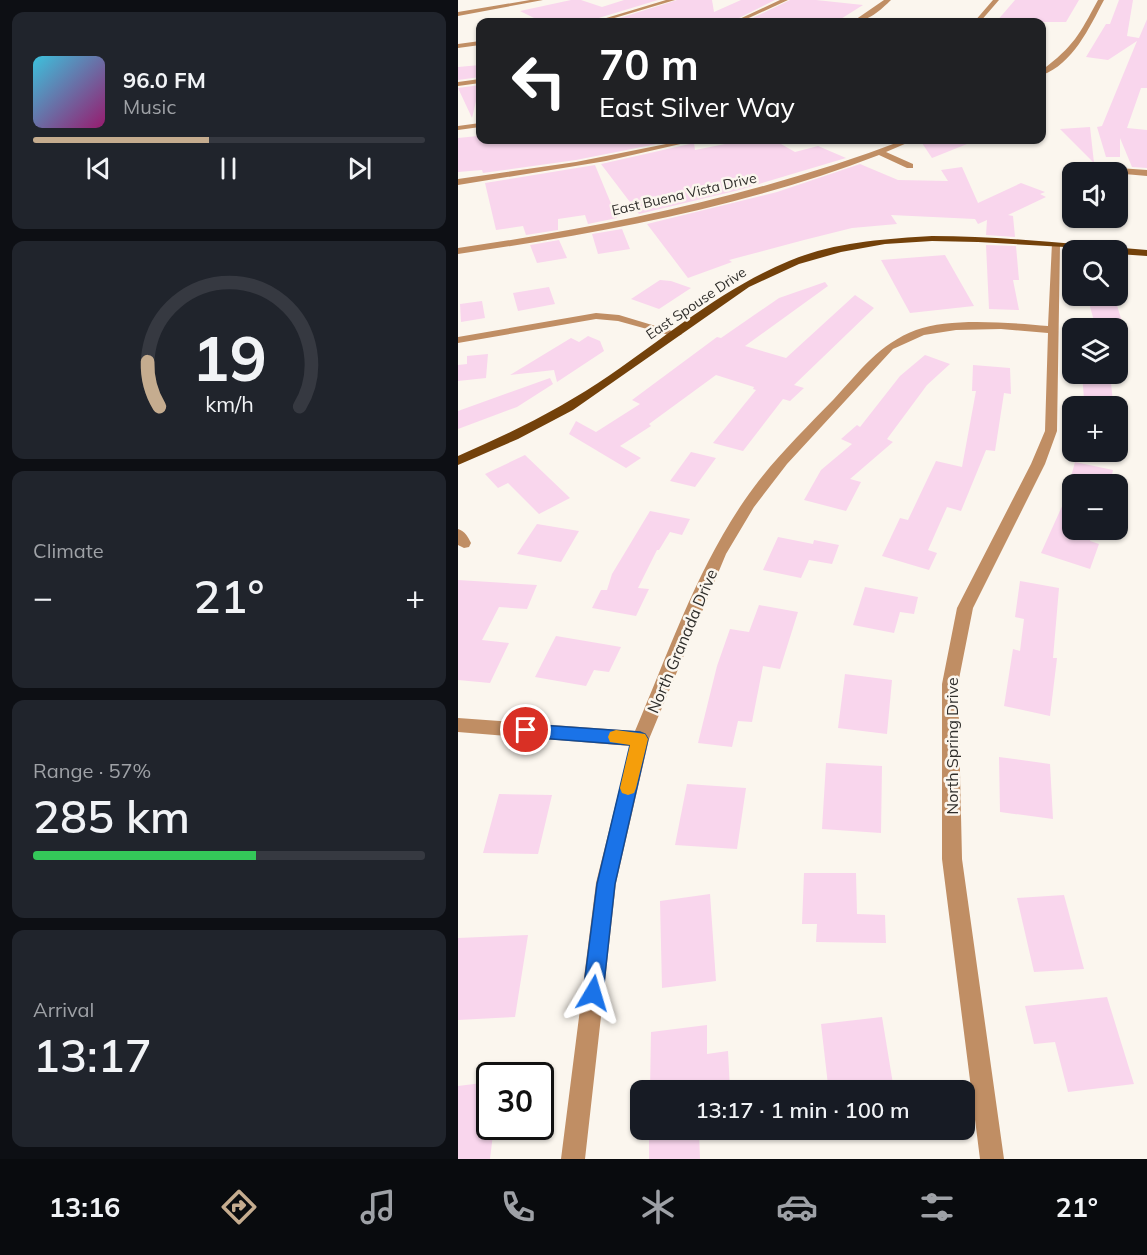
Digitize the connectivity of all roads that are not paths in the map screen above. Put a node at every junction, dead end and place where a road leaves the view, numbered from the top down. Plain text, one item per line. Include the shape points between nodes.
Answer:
1 (540, 0) edge
2 (672, 0) edge
3 (785, 0) edge
4 (888, 0) edge
5 (996, 0) edge
6 (1101, 0) edge
7 (458, 14) edge
8 (610, 18) edge
9 (745, 18) edge
10 (861, 18) edge
11 (980, 18) edge
12 (476, 44) edge
13 (458, 46) edge
14 (1046, 71) edge
15 (476, 82) edge
16 (458, 84) edge
17 (476, 126) edge
18 (458, 128) edge
19 (676, 144) edge
20 (900, 144) edge
21 (880, 152) junction
22 (910, 166) dead end
23 (1128, 172) edge
24 (1148, 173) edge
25 (458, 182) edge
26 (1055, 244) junction
27 (1062, 245) edge
28 (458, 251) edge
29 (1128, 251) edge
30 (1148, 253) edge
31 (1054, 330) junction
32 (676, 334) junction
33 (458, 340) edge
34 (458, 461) edge
35 (458, 725) edge
36 (640, 739) junction
37 (573, 1159) edge
38 (992, 1159) edge

1 - 7 street
2 - 8 street
3 - 9 street
4 - 10 street
5 - 11 street
6 - 14 street via 1081,38
12 - 13 street
15 - 16 street
17 - 18 street
19 - 25 street via 516,175
20 - 21 street, East Buena Vista Drive
21 - 22 street
21 - 28 street, East Buena Vista Drive via 780,184 654,217
23 - 24 street
26 - 27 main road, East Spouse Drive
26 - 31 street, North Spring Drive
26 - 32 main road, East Spouse Drive via 927,237 881,241 830,252 751,282
29 - 30 main road, East Spouse Drive
31 - 36 street, North Granada Drive via 956,327 921,332 889,347 782,461 749,504 719,554
31 - 38 street, North Spring Drive via 1051,431 965,608 950,684 952,859
32 - 33 street via 619,318 596,316
32 - 34 main road, East Spouse Drive via 601,387 536,426
35 - 36 street
36 - 37 street, North Granada Drive via 606,884

